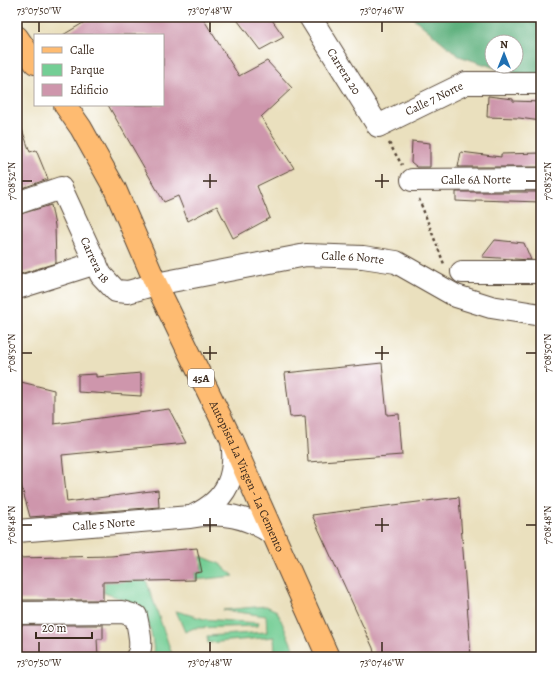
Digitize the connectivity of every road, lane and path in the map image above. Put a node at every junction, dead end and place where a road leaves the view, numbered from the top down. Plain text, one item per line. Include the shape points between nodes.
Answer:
1 (310, 17) edge
2 (17, 37) edge
3 (34, 62) edge
4 (541, 83) edge
5 (66, 106) edge
6 (378, 126) junction
7 (541, 179) edge
8 (412, 180) junction
9 (17, 203) edge
10 (96, 263) junction
11 (453, 269) joint
12 (541, 272) edge
13 (156, 284) junction
14 (17, 288) edge
15 (541, 315) edge
16 (232, 439) junction
17 (190, 517) junction
18 (17, 531) edge
19 (274, 534) junction
20 (17, 613) edge
21 (137, 657) edge
22 (328, 657) edge

1 - 6 street, Carrera 20
2 - 3 main road
4 - 6 street, Calle 7 Norte via 466,83
5 - 13 main road, Autopista La Virgen - La Cemento / 45A via 115,189
6 - 8 path
7 - 8 street, Calle 6A Norte
8 - 11 path
9 - 10 street, Carrera 18 via 61,188
10 - 13 street, Carrera 18 via 101,275 116,291 128,292
10 - 14 street
11 - 12 street
13 - 15 street, Calle 6 Norte via 306,255 363,257 396,262 456,296 491,307
13 - 16 main road, Autopista La Virgen - La Cemento / 45A
16 - 17 street, Calle 5 Norte via 234,459 231,478 222,495 208,509
16 - 19 main road, Autopista La Virgen - La Cemento / 45A
17 - 18 street, Calle 5 Norte
17 - 19 street, Calle 5 Norte via 207,514 243,517
19 - 22 main road, Autopista La Virgen - La Cemento / 45A
20 - 21 street via 122,612 136,616 139,635

